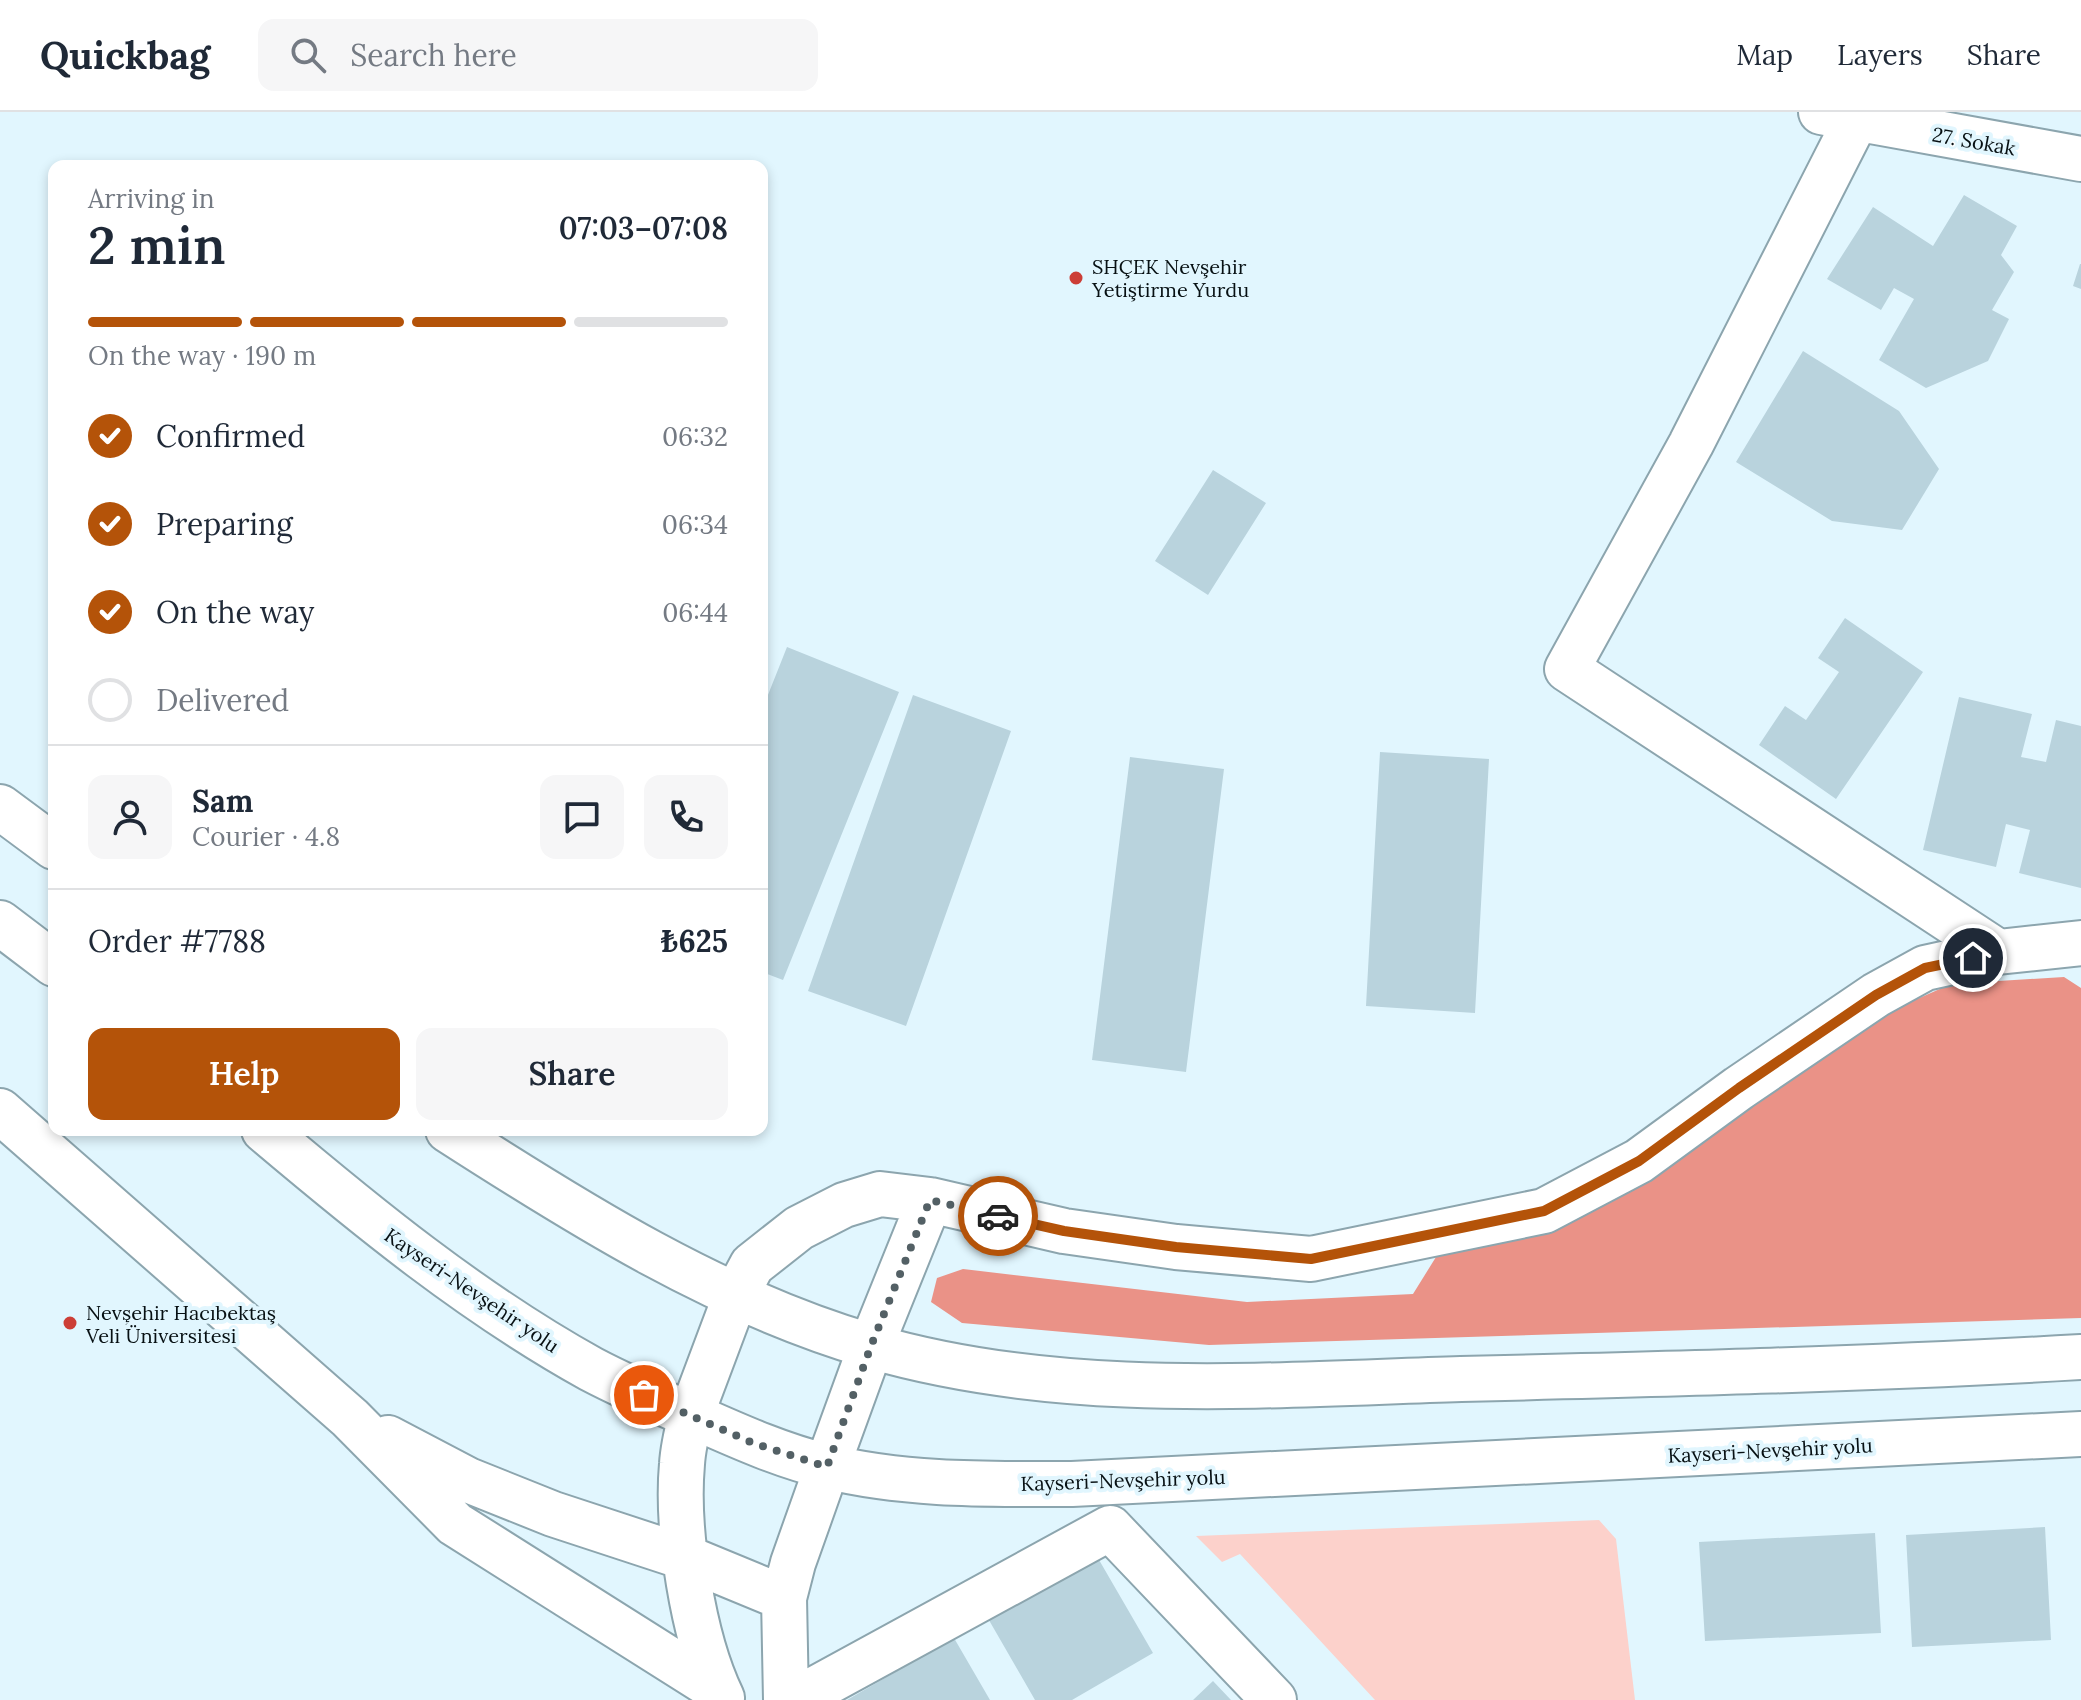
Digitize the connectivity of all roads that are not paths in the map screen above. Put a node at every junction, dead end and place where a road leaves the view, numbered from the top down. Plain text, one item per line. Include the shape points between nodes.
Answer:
1 (1846, 114) edge
2 (2081, 159) edge
3 (0, 807) edge
4 (48, 843) edge
5 (0, 923) edge
6 (2081, 943) edge
7 (1998, 952) junction
8 (48, 959) edge
9 (0, 1111) edge
10 (271, 1136) edge
11 (457, 1136) edge
12 (930, 1200) junction
13 (736, 1295) junction
14 (871, 1346) junction
15 (2081, 1357) edge
16 (691, 1415) junction
17 (350, 1418) junction
18 (2081, 1434) edge
19 (827, 1467) junction
20 (687, 1558) junction
21 (784, 1598) junction
22 (721, 1695) edge
23 (786, 1700) edge
24 (795, 1700) edge
25 (1274, 1700) edge

1 - 2 main road, 27. Sokak
1 - 7 main road via 1691,444 1567,669
3 - 4 main road
5 - 8 main road
6 - 7 main road
7 - 12 main road via 1925,968 1876,995 1639,1161 1544,1211 1311,1259 1064,1231
9 - 17 main road
10 - 16 main road, Kayseri-Nevşehir yolu via 473,1296 592,1369
11 - 13 main road via 631,1241
12 - 13 main road via 880,1194 844,1205 799,1228 752,1265
12 - 14 main road
13 - 14 main road
13 - 16 main road
14 - 15 main road via 984,1372 1188,1387 1918,1367
14 - 19 main road
16 - 19 main road, Kayseri-Nevşehir yolu
16 - 20 main road via 680,1496
17 - 20 main road via 468,1480
17 - 22 main road via 455,1524
18 - 19 main road, Kayseri-Nevşehir yolu via 1072,1484 936,1483
19 - 21 main road
20 - 21 main road
20 - 22 main road via 700,1632
21 - 23 main road
24 - 25 main road via 1110,1528

